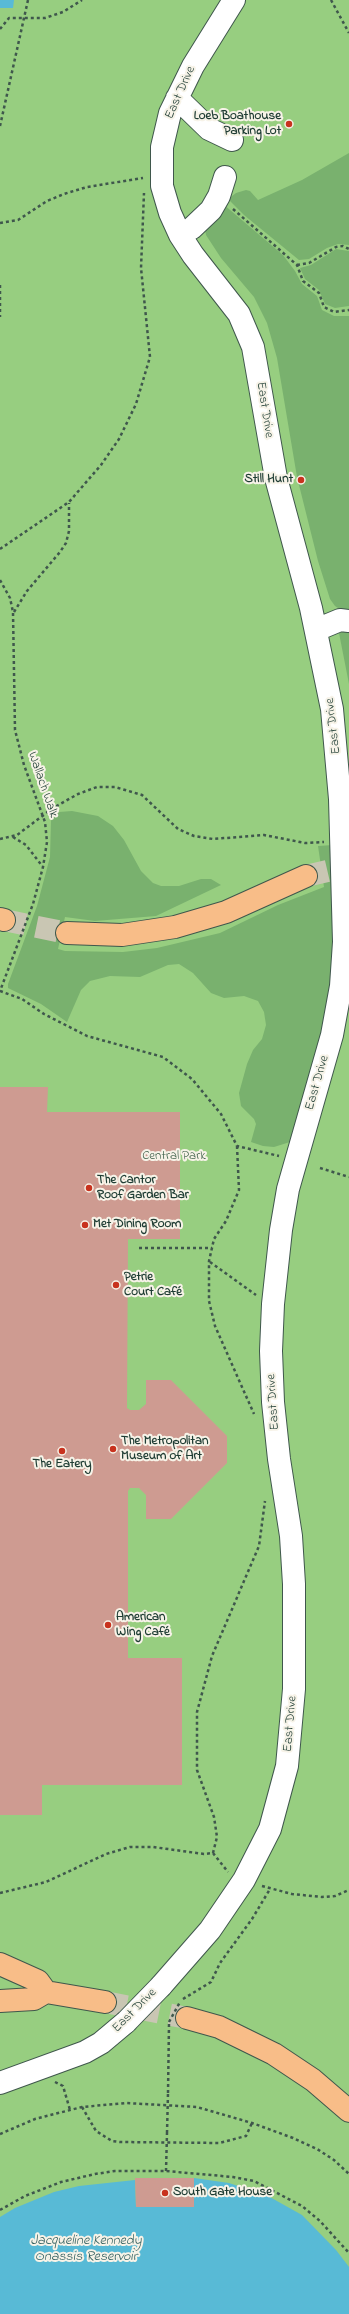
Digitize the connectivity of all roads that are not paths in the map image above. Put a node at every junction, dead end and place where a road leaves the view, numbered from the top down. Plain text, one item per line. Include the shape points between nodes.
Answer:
1 (234, 0) edge
2 (176, 98) junction
3 (232, 140) dead end
4 (222, 186) road end
5 (180, 235) junction
6 (349, 621) edge
7 (316, 630) junction
8 (343, 758) edge
9 (306, 876) tunnel mouth
10 (67, 933) tunnel mouth
11 (0, 1964) edge
12 (46, 1992) junction
13 (0, 2001) edge
14 (106, 2002) tunnel mouth
15 (179, 2014) tunnel mouth
16 (0, 2083) edge
17 (349, 2111) edge

1 - 2 street, East Drive
2 - 3 street via 209,129
2 - 5 street, East Drive via 163,136 161,172 166,199
4 - 5 street via 203,218
5 - 7 street, East Drive via 234,306 249,334 276,478
6 - 7 street via 340,620
7 - 8 street, East Drive
8 - 16 street, East Drive, bridge via 345,921 341,986 326,1058 288,1189 273,1304 273,1402 291,1536 294,1584 294,1689 287,1766 270,1829 244,1880 210,1930 161,1986 101,2043 86,2052
9 - 10 main road via 226,912 180,926 122,934
11 - 12 main road via 38,1981
12 - 13 main road via 34,1999
12 - 14 main road
15 - 17 main road via 225,2029 274,2054 313,2080

